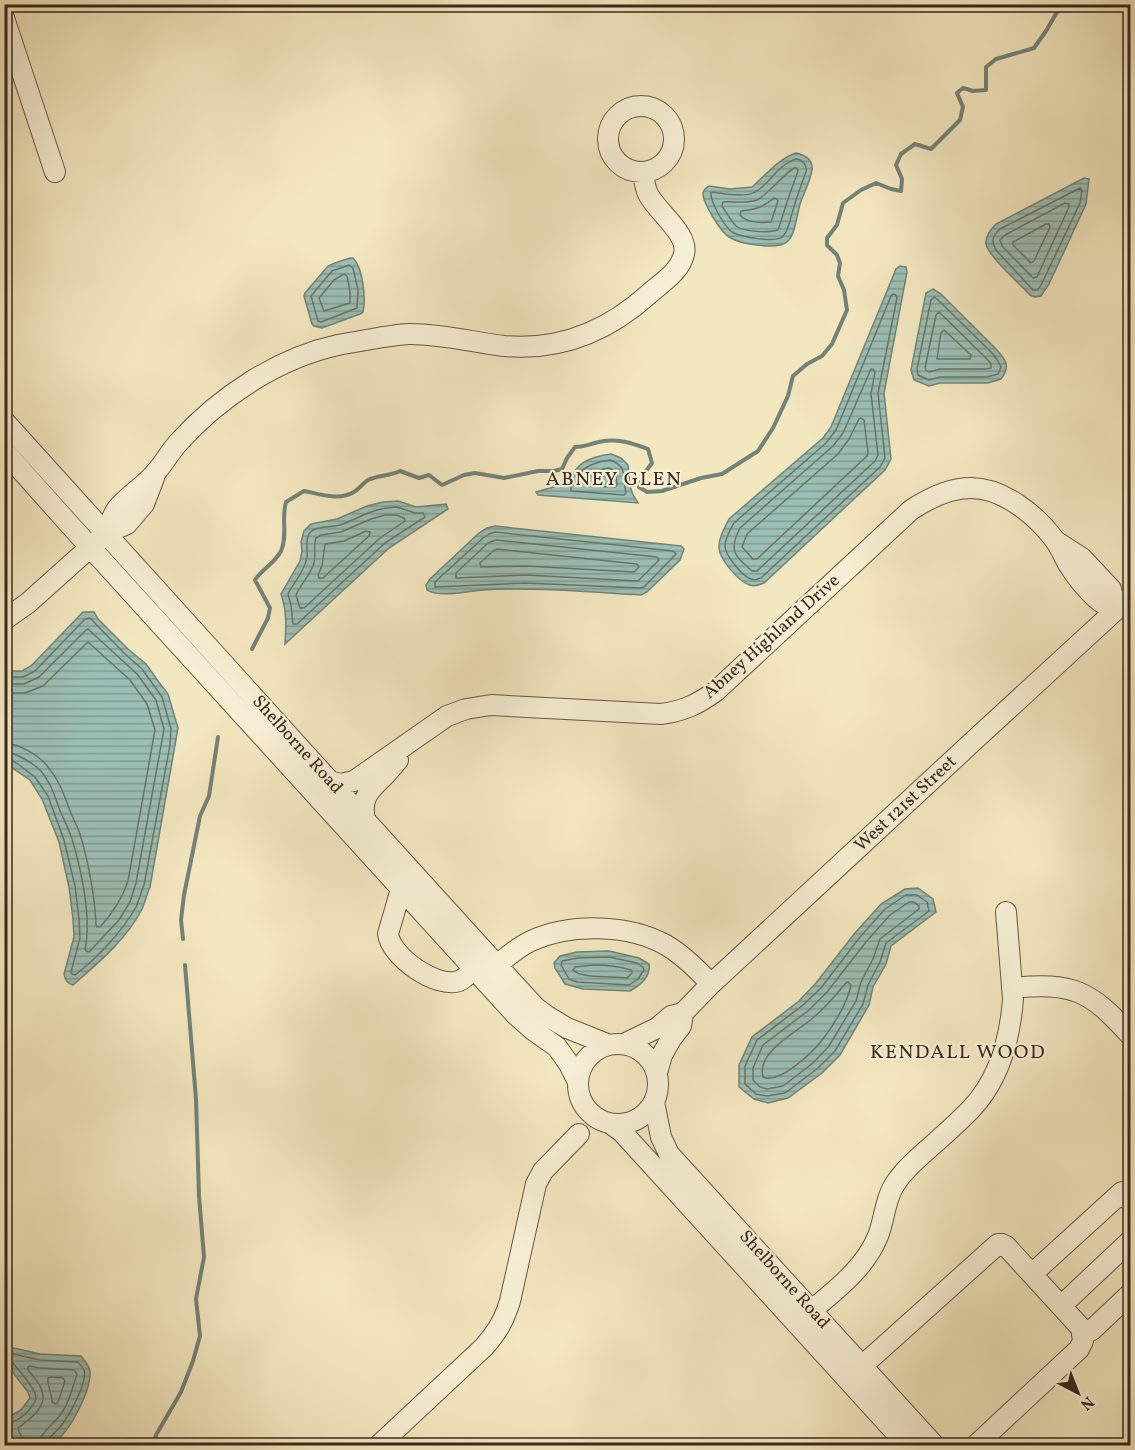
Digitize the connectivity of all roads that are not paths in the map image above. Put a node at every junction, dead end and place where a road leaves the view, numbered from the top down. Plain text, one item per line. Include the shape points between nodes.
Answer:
1 (4, 18) edge
2 (55, 172) dead end
3 (643, 172) dead end
4 (4, 422) edge
5 (4, 451) edge
6 (97, 541) junction
7 (1124, 604) edge
8 (4, 620) edge
9 (417, 736) junction
10 (329, 781) junction
11 (365, 820) junction
12 (401, 889) junction
13 (1006, 912) dead end
14 (497, 965) junction
15 (473, 968) junction
16 (711, 984) junction
17 (1012, 988) junction
18 (682, 1013) junction
19 (1131, 1035) edge
20 (616, 1044) junction
21 (657, 1073) junction
22 (578, 1082) junction
23 (654, 1102) junction
24 (583, 1104) junction
25 (608, 1123) junction
26 (579, 1134) junction
27 (1131, 1201) edge
28 (1131, 1241) edge
29 (1032, 1274) junction
30 (1131, 1294) edge
31 (1061, 1306) junction
32 (812, 1310) junction
33 (1082, 1335) junction
34 (862, 1366) junction
35 (378, 1446) edge
36 (908, 1446) edge
37 (935, 1446) edge
38 (975, 1446) edge

1 - 2 street
3 - 6 street via 646,192 681,235 684,254 676,270 613,322 581,337 530,346 407,334 316,351 265,373 231,394 196,424 156,472 116,510
4 - 6 street, Shelborne Road
5 - 6 street, Shelborne Road
6 - 8 street
6 - 10 street, Shelborne Road
6 - 12 street, Shelborne Road
7 - 9 street, Abney Highland Drive via 1098,600 1070,568 1055,540 1030,513 995,494 960,489 934,496 911,510 700,702 661,714 492,705 447,716
7 - 16 street, West 121st Street
9 - 10 street, Abney Highland Drive via 354,781
9 - 11 street, Abney Highland Drive via 370,790 363,808
10 - 11 street, Shelborne Road
11 - 14 street, Shelborne Road
12 - 15 street, Shelborne Road
12 - 15 street via 388,934 399,955 421,972 449,982 458,981
13 - 17 street
14 - 16 street via 521,946 545,935 603,928 633,933 665,945
14 - 20 street, Shelborne Road via 547,1016 567,1028
15 - 22 street, Shelborne Road via 516,1015 557,1047
16 - 18 street, West 121st Street
17 - 19 street via 1048,986 1084,994 1105,1008
17 - 32 street via 1006,1043 989,1085 974,1106 896,1182 869,1253
18 - 20 street, West 121st Street
18 - 21 street, West 121st Street via 681,1026
20 - 21 street via 641,1050
20 - 22 street via 599,1048 587,1057
21 - 23 street via 659,1084
22 - 24 street
23 - 25 street via 639,1119
23 - 32 street, Shelborne Road via 669,1154
24 - 25 street
24 - 26 street via 576,1125
25 - 26 street via 587,1136
25 - 36 street, Shelborne Road via 622,1132
26 - 35 street via 543,1171 536,1184 510,1301 499,1329
27 - 29 street via 1122,1192
28 - 31 street
29 - 31 street
29 - 34 street via 1006,1246 998,1244
30 - 33 street
31 - 33 street via 1082,1329
32 - 34 street, Shelborne Road
33 - 38 street via 1079,1349
34 - 37 street, Shelborne Road

